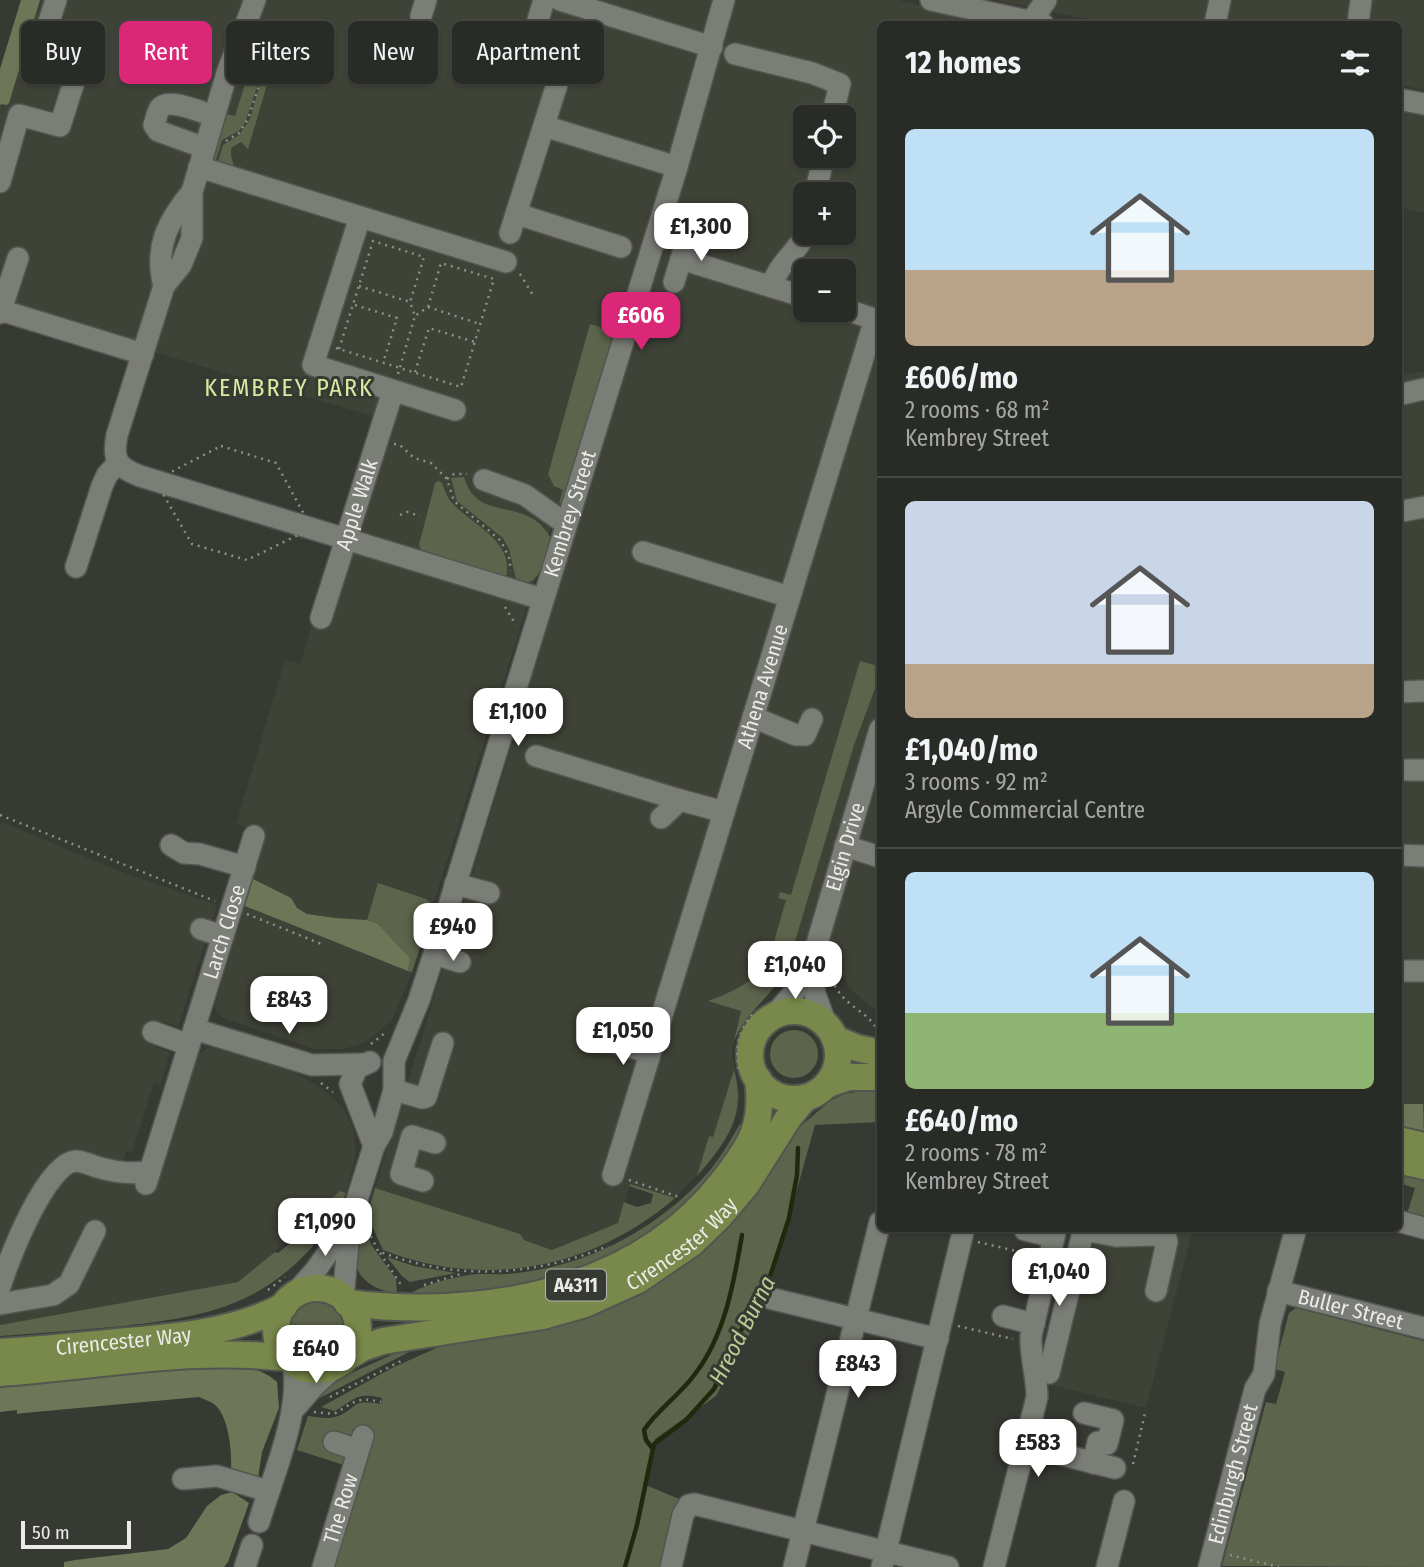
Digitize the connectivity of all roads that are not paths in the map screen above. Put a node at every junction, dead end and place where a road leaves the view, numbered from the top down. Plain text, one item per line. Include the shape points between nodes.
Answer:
1 (56, 0) edge
2 (255, 0) edge
3 (544, 0) edge
4 (560, 0) edge
5 (724, 0) edge
6 (931, 0) edge
7 (1046, 0) edge
8 (1220, 0) edge
9 (1361, 0) edge
10 (538, 21) edge
11 (1028, 21) edge
12 (1038, 21) edge
13 (1216, 21) edge
14 (1358, 21) edge
15 (712, 47) junction
16 (734, 54) dead end
17 (557, 84) edge
18 (1402, 100) edge
19 (1424, 104) edge
20 (835, 105) edge
21 (214, 116) junction
22 (544, 126) junction
23 (206, 162) junction
24 (677, 167) junction
25 (0, 182) edge
26 (360, 217) junction
27 (689, 233) dead end
28 (798, 245) edge
29 (621, 247) dead end
30 (18, 258) dead end
31 (681, 258) junction
32 (511, 264) road end
33 (674, 282) dead end
34 (772, 287) junction
35 (793, 293) edge
36 (0, 311) edge
37 (856, 313) edge
38 (877, 320) edge
39 (877, 323) edge
40 (143, 354) junction
41 (1424, 389) edge
42 (393, 391) junction
43 (1402, 394) edge
44 (456, 410) dead end
45 (118, 463) junction
46 (484, 480) dead end
47 (1424, 507) edge
48 (1402, 511) edge
49 (566, 524) junction
50 (346, 539) junction
51 (643, 552) dead end
52 (76, 567) dead end
53 (790, 597) junction
54 (542, 599) junction
55 (321, 618) dead end
56 (1424, 691) edge
57 (1402, 692) edge
58 (753, 717) junction
59 (812, 719) dead end
60 (877, 739) edge
61 (536, 757) dead end
62 (1402, 770) edge
63 (1424, 770) edge
64 (680, 800) junction
65 (724, 812) junction
66 (661, 818) dead end
67 (254, 836) dead end
68 (845, 846) junction
69 (200, 854) dead end
70 (1402, 855) edge
71 (877, 856) edge
72 (1424, 856) edge
73 (245, 867) junction
74 (455, 884) junction
75 (489, 893) dead end
76 (201, 929) dead end
77 (223, 936) junction
78 (434, 954) junction
79 (460, 962) dead end
80 (821, 968) junction
81 (1402, 971) edge
82 (1424, 971) edge
83 (767, 1012) junction
84 (409, 1024) junction
85 (153, 1032) dead end
86 (831, 1033) junction
87 (192, 1037) junction
88 (609, 1041) dead end
89 (443, 1043) dead end
90 (877, 1044) edge
91 (650, 1053) junction
92 (365, 1063) junction
93 (312, 1065) junction
94 (749, 1077) junction
95 (877, 1077) edge
96 (828, 1084) junction
97 (393, 1087) junction
98 (354, 1098) junction
99 (805, 1098) junction
100 (1402, 1141) edge
101 (435, 1143) dead end
102 (374, 1146) junction
103 (1424, 1146) edge
104 (407, 1155) junction
105 (1402, 1161) edge
106 (1424, 1166) edge
107 (612, 1175) road end
108 (423, 1181) dead end
109 (358, 1222) junction
110 (1402, 1222) edge
111 (1424, 1228) edge
112 (95, 1231) dead end
113 (878, 1232) edge
114 (1083, 1232) edge
115 (1098, 1232) edge
116 (1295, 1232) edge
117 (963, 1233) edge
118 (1055, 1233) edge
119 (0, 1287) edge
120 (1156, 1291) dead end
121 (1279, 1291) junction
122 (286, 1293) junction
123 (769, 1298) dead end
124 (345, 1301) junction
125 (0, 1304) edge
126 (1003, 1316) dead end
127 (856, 1320) junction
128 (1424, 1328) edge
129 (940, 1331) junction
130 (1032, 1334) junction
131 (0, 1352) edge
132 (344, 1359) junction
133 (290, 1360) junction
134 (0, 1373) edge
135 (1049, 1373) dead end
136 (300, 1411) junction
137 (1084, 1413) dead end
138 (334, 1442) dead end
139 (1040, 1449) junction
140 (1093, 1463) junction
141 (1115, 1468) dead end
142 (183, 1479) dead end
143 (268, 1491) junction
144 (1124, 1501) road end
145 (258, 1522) dead end
146 (803, 1532) junction
147 (252, 1545) dead end
148 (884, 1559) edge
149 (1211, 1559) edge
150 (244, 1567) edge
151 (323, 1567) edge
152 (671, 1567) edge
153 (794, 1567) edge
154 (948, 1567) edge
155 (994, 1567) edge
156 (1107, 1567) edge

1 - 25 street via 44,37 84,50 60,126 19,115
2 - 21 street
3 - 10 street
4 - 15 street
5 - 15 street, Kembrey Street
6 - 11 street
7 - 12 street
8 - 13 street
9 - 14 street
15 - 24 street, Kembrey Street
16 - 20 street via 840,84
17 - 22 street
18 - 19 street
21 - 23 street
21 - 23 street via 166,104 154,125
22 - 24 street
22 - 29 street via 514,223
23 - 26 street
23 - 40 street via 164,238 160,256 164,286
24 - 49 street, Kembrey Street
26 - 32 street
26 - 42 street via 330,346 313,365
27 - 31 street
28 - 34 street via 775,274
30 - 36 street
31 - 33 street
31 - 34 street
34 - 35 street
36 - 40 street
37 - 38 street
39 - 53 street, Athena Avenue
40 - 45 street via 114,447
41 - 43 street
42 - 44 street
42 - 50 street, Apple Walk
45 - 50 street via 129,471
45 - 52 street via 102,486
46 - 49 street via 525,495
47 - 48 street
49 - 54 street, Kembrey Street
50 - 54 street
50 - 55 street, Apple Walk
51 - 53 street
53 - 58 street, Athena Avenue
54 - 74 street, Kembrey Street
56 - 57 street
58 - 59 street via 796,735 805,735
58 - 65 street, Athena Avenue
60 - 68 street, Elgin Drive
61 - 64 street
62 - 63 street
64 - 65 street
64 - 66 street
65 - 91 street, Athena Avenue
67 - 73 street, Larch Close
68 - 71 street
68 - 80 street, Elgin Drive
69 - 73 street
70 - 72 street
73 - 77 street, Larch Close
74 - 75 street
74 - 78 street, Kembrey Street
76 - 77 street
77 - 87 street, Larch Close
78 - 79 street
78 - 84 street, Kembrey Street
80 - 83 street, Elgin Drive
80 - 86 street, Elgin Drive via 815,994
81 - 82 street
83 - 86 main road via 801,1012 817,1018
83 - 94 main road, A4311 via 752,1045
84 - 92 street, Kembrey Street
84 - 97 street, Kembrey Street via 394,1061
85 - 87 street
86 - 90 main road via 857,1048
86 - 96 main road via 837,1063
87 - 93 street
87 - 119 street, Larch Close via 148,1178 76,1161 66,1165 41,1191
88 - 91 street
89 - 97 street via 426,1097
91 - 107 street, Athena Avenue
92 - 93 street
92 - 97 street via 382,1064
92 - 98 street, Kembrey Street via 352,1074
93 - 98 street
94 - 99 main road via 778,1096
94 - 124 main road, Cirencester Way / A4311 via 761,1105 755,1130 734,1167 680,1226 625,1263 577,1285 525,1298 417,1307
95 - 96 main road, A4311 via 849,1077
96 - 99 main road, A4311
97 - 98 street via 387,1102 376,1107
97 - 102 street, Kembrey Street
98 - 102 street
99 - 132 main road, Cirencester Way / A4311 via 720,1216 681,1251 638,1280 585,1304 383,1342
100 - 103 main road
101 - 104 street via 412,1136
102 - 104 street
102 - 109 street, Kembrey Street
104 - 108 street via 401,1174
105 - 106 main road
109 - 122 street, Kembrey Street via 315,1271
109 - 124 street, Kembrey Street
110 - 111 street
112 - 125 street via 69,1284 53,1295
113 - 127 street
114 - 135 street
115 - 120 street via 1166,1237
116 - 121 street, Edinburgh Street
117 - 129 street
118 - 130 street
121 - 128 street, Buller Street
121 - 149 street, Edinburgh Street via 1265,1369 1269,1383 1255,1389
122 - 124 main road, A4311 via 321,1289
122 - 131 main road, Cirencester Way / A4311 via 251,1321 213,1330
122 - 133 main road via 276,1327
123 - 127 street
124 - 132 main road via 354,1313 357,1336
126 - 130 street
127 - 129 street
127 - 146 street
129 - 148 street
130 - 139 street
132 - 133 main road, A4311 via 322,1370
132 - 136 street via 314,1386
133 - 134 main road, Cirencester Way / A4311 via 224,1353
133 - 136 street
136 - 143 street
137 - 140 street via 1113,1420 1107,1444 1098,1443
138 - 151 street, The Row via 360,1443
139 - 140 street
139 - 155 street
140 - 141 street
142 - 143 street via 217,1476
143 - 145 street
144 - 156 street
146 - 148 street
146 - 152 street via 689,1505
146 - 153 street
147 - 150 street
148 - 154 street

